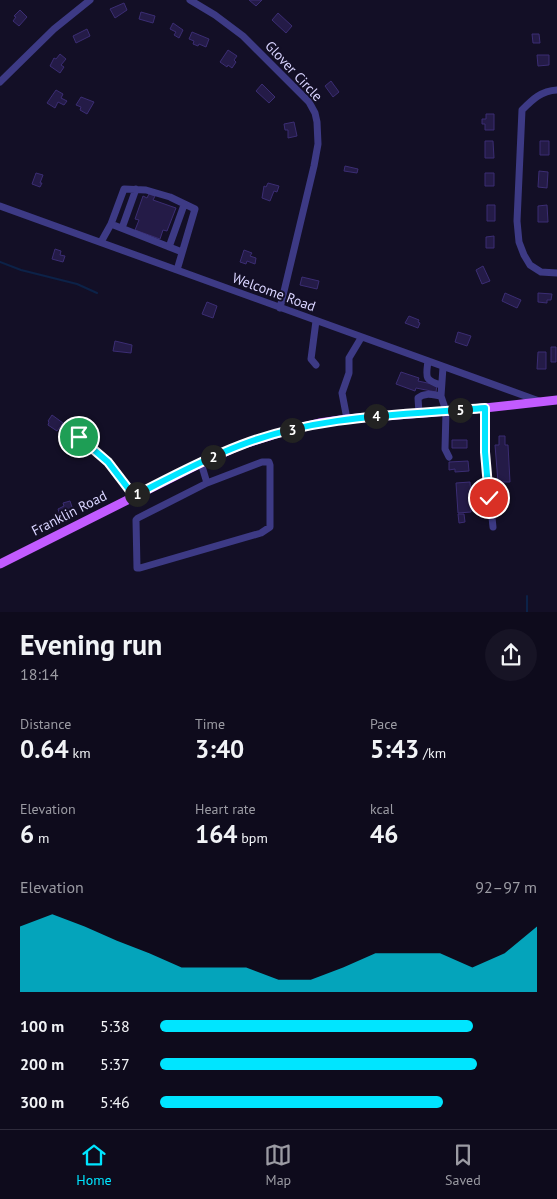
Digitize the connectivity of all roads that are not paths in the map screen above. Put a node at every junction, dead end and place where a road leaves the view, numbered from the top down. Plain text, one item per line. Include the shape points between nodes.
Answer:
1 (90, 0) edge
2 (190, 0) edge
3 (0, 82) edge
4 (557, 90) edge
5 (136, 189) junction
6 (184, 205) junction
7 (0, 206) edge
8 (111, 224) junction
9 (122, 228) junction
10 (101, 242) junction
11 (169, 247) junction
12 (182, 252) junction
13 (177, 270) junction
14 (557, 273) edge
15 (280, 308) junction
16 (316, 321) junction
17 (361, 338) junction
18 (428, 361) junction
19 (316, 365) dead end
20 (443, 367) junction
21 (441, 385) junction
22 (441, 396) junction
23 (557, 400) edge
24 (540, 401) junction
25 (485, 408) junction
26 (446, 411) junction
27 (419, 413) junction
28 (347, 419) junction
29 (79, 437) dead end
30 (449, 457) dead end
31 (201, 463) junction
32 (207, 483) junction
33 (134, 496) junction
34 (493, 527) dead end
35 (0, 564) edge

1 - 3 street via 54,29
2 - 15 street, Glover Circle via 243,36 297,89 315,113 318,144
4 - 14 street via 542,92 522,110 517,221 519,242 530,265 542,272
5 - 6 street via 170,197
5 - 8 street via 124,189
5 - 9 street
6 - 11 street
6 - 12 street via 195,209
7 - 10 street, Welcome Road
8 - 9 street
8 - 10 street
9 - 11 street
10 - 13 street, Welcome Road
11 - 12 street
12 - 13 street
13 - 15 street, Welcome Road
15 - 16 street, Welcome Road
16 - 17 street, Welcome Road
16 - 19 street via 312,359
17 - 18 street, Welcome Road
17 - 28 street via 349,358 349,373 342,392
18 - 20 street, Welcome Road
18 - 21 street via 427,378
20 - 21 street
20 - 24 street, Welcome Road
21 - 22 street
22 - 26 street
22 - 27 street via 421,395 418,398
23 - 24 main road, Franklin Road
24 - 25 main road, Franklin Road
25 - 26 main road, Franklin Road
25 - 34 street via 485,452
26 - 27 main road, Franklin Road
26 - 30 street via 445,449
27 - 28 main road, Franklin Road
28 - 31 main road, Franklin Road via 279,433
29 - 33 street via 108,462
31 - 32 street
31 - 33 main road, Franklin Road
32 - 32 street via 268,462 270,527 260,533 140,568 136,566 136,520
33 - 35 main road, Franklin Road

